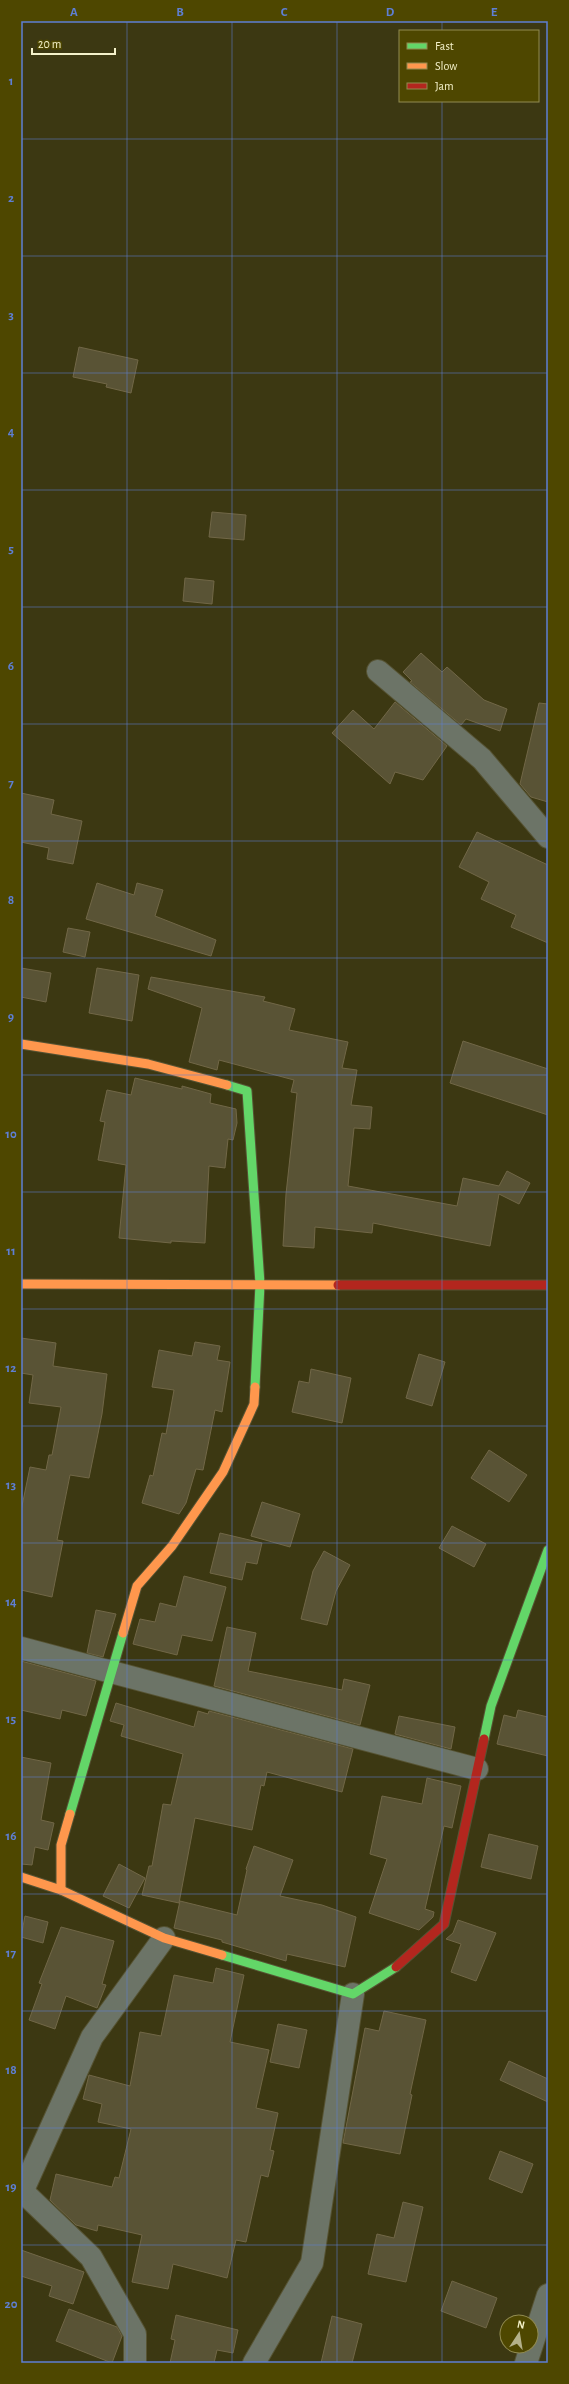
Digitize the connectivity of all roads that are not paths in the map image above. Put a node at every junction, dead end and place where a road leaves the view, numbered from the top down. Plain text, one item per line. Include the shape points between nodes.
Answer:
1 (378, 671) dead end
2 (548, 837) edge
3 (21, 1044) edge
4 (21, 1284) edge
5 (260, 1284) junction
6 (548, 1285) edge
7 (548, 1550) edge
8 (21, 1648) edge
9 (112, 1670) junction
10 (477, 1769) junction
11 (21, 1877) edge
12 (61, 1890) junction
13 (164, 1938) junction
14 (353, 1994) junction
15 (22, 2190) edge
16 (548, 2296) edge
17 (135, 2363) edge
18 (254, 2363) edge
19 (526, 2363) edge

1 - 2 street via 482,759
3 - 5 street via 148,1064 247,1091
4 - 5 street
5 - 6 street
5 - 9 street via 254,1404 223,1472 172,1546 137,1586
7 - 10 street via 491,1706
8 - 9 street
9 - 10 street
9 - 12 street via 61,1845
10 - 14 street via 444,1924 395,1968
11 - 12 street
12 - 13 street
13 - 14 street
13 - 15 street via 92,2037
14 - 18 street via 312,2263
15 - 17 street via 91,2257 135,2334
16 - 19 street

